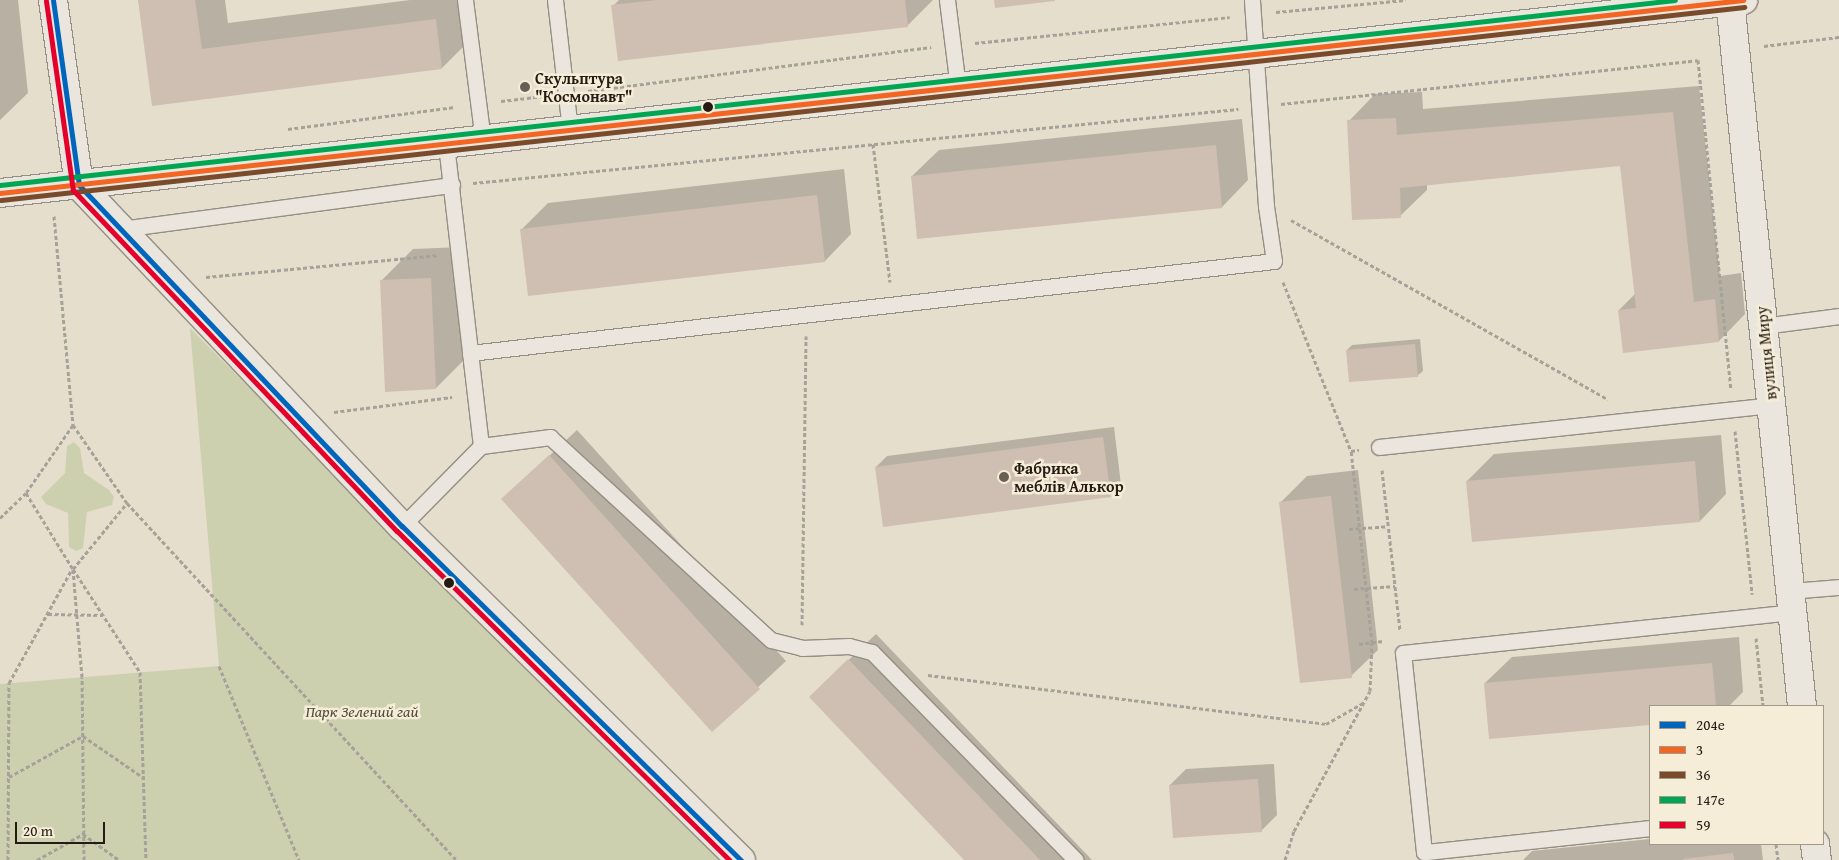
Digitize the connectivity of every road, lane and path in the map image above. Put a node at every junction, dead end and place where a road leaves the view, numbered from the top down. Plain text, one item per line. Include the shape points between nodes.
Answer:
1 (53, 0) edge
2 (464, 0) edge
3 (555, 0) edge
4 (947, 0) edge
5 (1405, 0) edge
6 (1734, 0) edge
7 (1253, 7) edge
8 (1839, 37) edge
9 (953, 45) junction
10 (1764, 46) dead end
11 (1257, 54) junction
12 (958, 87) junction
13 (566, 93) junction
14 (479, 104) junction
15 (1261, 106) junction
16 (284, 130) dead end
17 (570, 130) junction
18 (483, 140) junction
19 (446, 144) junction
20 (873, 144) junction
21 (79, 184) junction
22 (452, 185) junction
23 (0, 193) edge
24 (1266, 206) junction
25 (54, 215) dead end
26 (121, 229) junction
27 (440, 254) dead end
28 (1274, 261) junction
29 (200, 277) dead end
30 (893, 304) junction
31 (807, 314) junction
32 (1839, 316) edge
33 (1762, 326) junction
34 (470, 353) junction
35 (455, 397) dead end
36 (1771, 405) junction
37 (1733, 408) junction
38 (328, 413) dead end
39 (1641, 418) junction
40 (73, 425) junction
41 (481, 446) junction
42 (1379, 447) junction
43 (1351, 450) junction
44 (26, 493) junction
45 (127, 503) junction
46 (0, 518) edge
47 (402, 526) junction
48 (1388, 526) junction
49 (1360, 528) junction
50 (1349, 530) dead end
51 (72, 569) junction
52 (1395, 586) junction
53 (1839, 586) edge
54 (1366, 588) junction
55 (1354, 589) dead end
56 (1791, 602) junction
57 (48, 614) junction
58 (77, 615) junction
59 (103, 615) junction
60 (1754, 616) junction
61 (1372, 643) junction
62 (1359, 644) dead end
63 (1402, 646) junction
64 (802, 648) junction
65 (219, 666) dead end
66 (920, 674) dead end
67 (1364, 702) junction
68 (1763, 705) edge
69 (1802, 705) edge
70 (83, 736) junction
71 (8, 777) junction
72 (144, 778) junction
73 (1649, 828) edge
74 (83, 834) junction
75 (1776, 845) edge
76 (1815, 845) edge
77 (8, 860) edge
78 (37, 860) edge
79 (84, 860) edge
80 (119, 860) edge
81 (146, 860) edge
82 (299, 860) edge
83 (456, 860) edge
84 (742, 860) edge
85 (1076, 860) edge
86 (1285, 860) edge
87 (1778, 860) edge
88 (1817, 860) edge

1 - 21 street
2 - 14 lane
3 - 13 lane
4 - 9 lane
5 - 7 path
6 - 11 street
6 - 33 street, вулиця Миру
7 - 9 path
7 - 11 lane
8 - 10 path
9 - 12 lane
9 - 13 path
11 - 12 street
11 - 15 lane
12 - 17 street
13 - 14 path
13 - 17 lane
14 - 16 path
14 - 18 lane
15 - 20 path
15 - 24 lane
15 - 37 path via 1698,60
17 - 18 street
18 - 19 street
19 - 21 street
19 - 22 lane
20 - 22 path
20 - 30 path
21 - 23 street
21 - 26 street
22 - 26 lane
22 - 34 lane
24 - 28 lane
24 - 39 path
25 - 40 path
26 - 47 street
27 - 29 path
28 - 30 lane
28 - 43 path
30 - 31 lane
31 - 34 lane
31 - 64 path
32 - 33 lane
33 - 36 street, вулиця Миру
34 - 41 lane
35 - 38 path
36 - 37 lane
36 - 56 street, вулиця Миру
37 - 39 lane
37 - 60 path
39 - 42 lane
40 - 44 path
40 - 45 path
41 - 47 lane
41 - 64 lane via 550,437 771,640
42 - 43 path
42 - 48 path
43 - 49 path
44 - 46 path
44 - 51 path
45 - 51 path
45 - 83 path
47 - 84 street
48 - 49 path
48 - 52 path
49 - 50 path
49 - 54 path
51 - 57 path
51 - 58 path
51 - 59 path
52 - 54 path
52 - 63 path
53 - 56 lane
54 - 55 path
54 - 61 path
56 - 60 lane
56 - 69 street, вулиця Миру
57 - 58 path
57 - 71 path via 9,683
58 - 59 path
58 - 70 path
59 - 72 path via 140,672
60 - 63 lane
60 - 68 path
61 - 62 path
61 - 63 path
61 - 67 path via 1370,691
63 - 73 lane via 1424,852
64 - 85 lane via 849,646 872,652
65 - 82 path
66 - 67 path via 1326,724
67 - 86 path via 1314,790 1294,831
70 - 71 path
70 - 72 path
70 - 74 path
71 - 77 path
72 - 81 path
74 - 78 path
74 - 79 path
74 - 80 path
75 - 87 path
76 - 88 street

